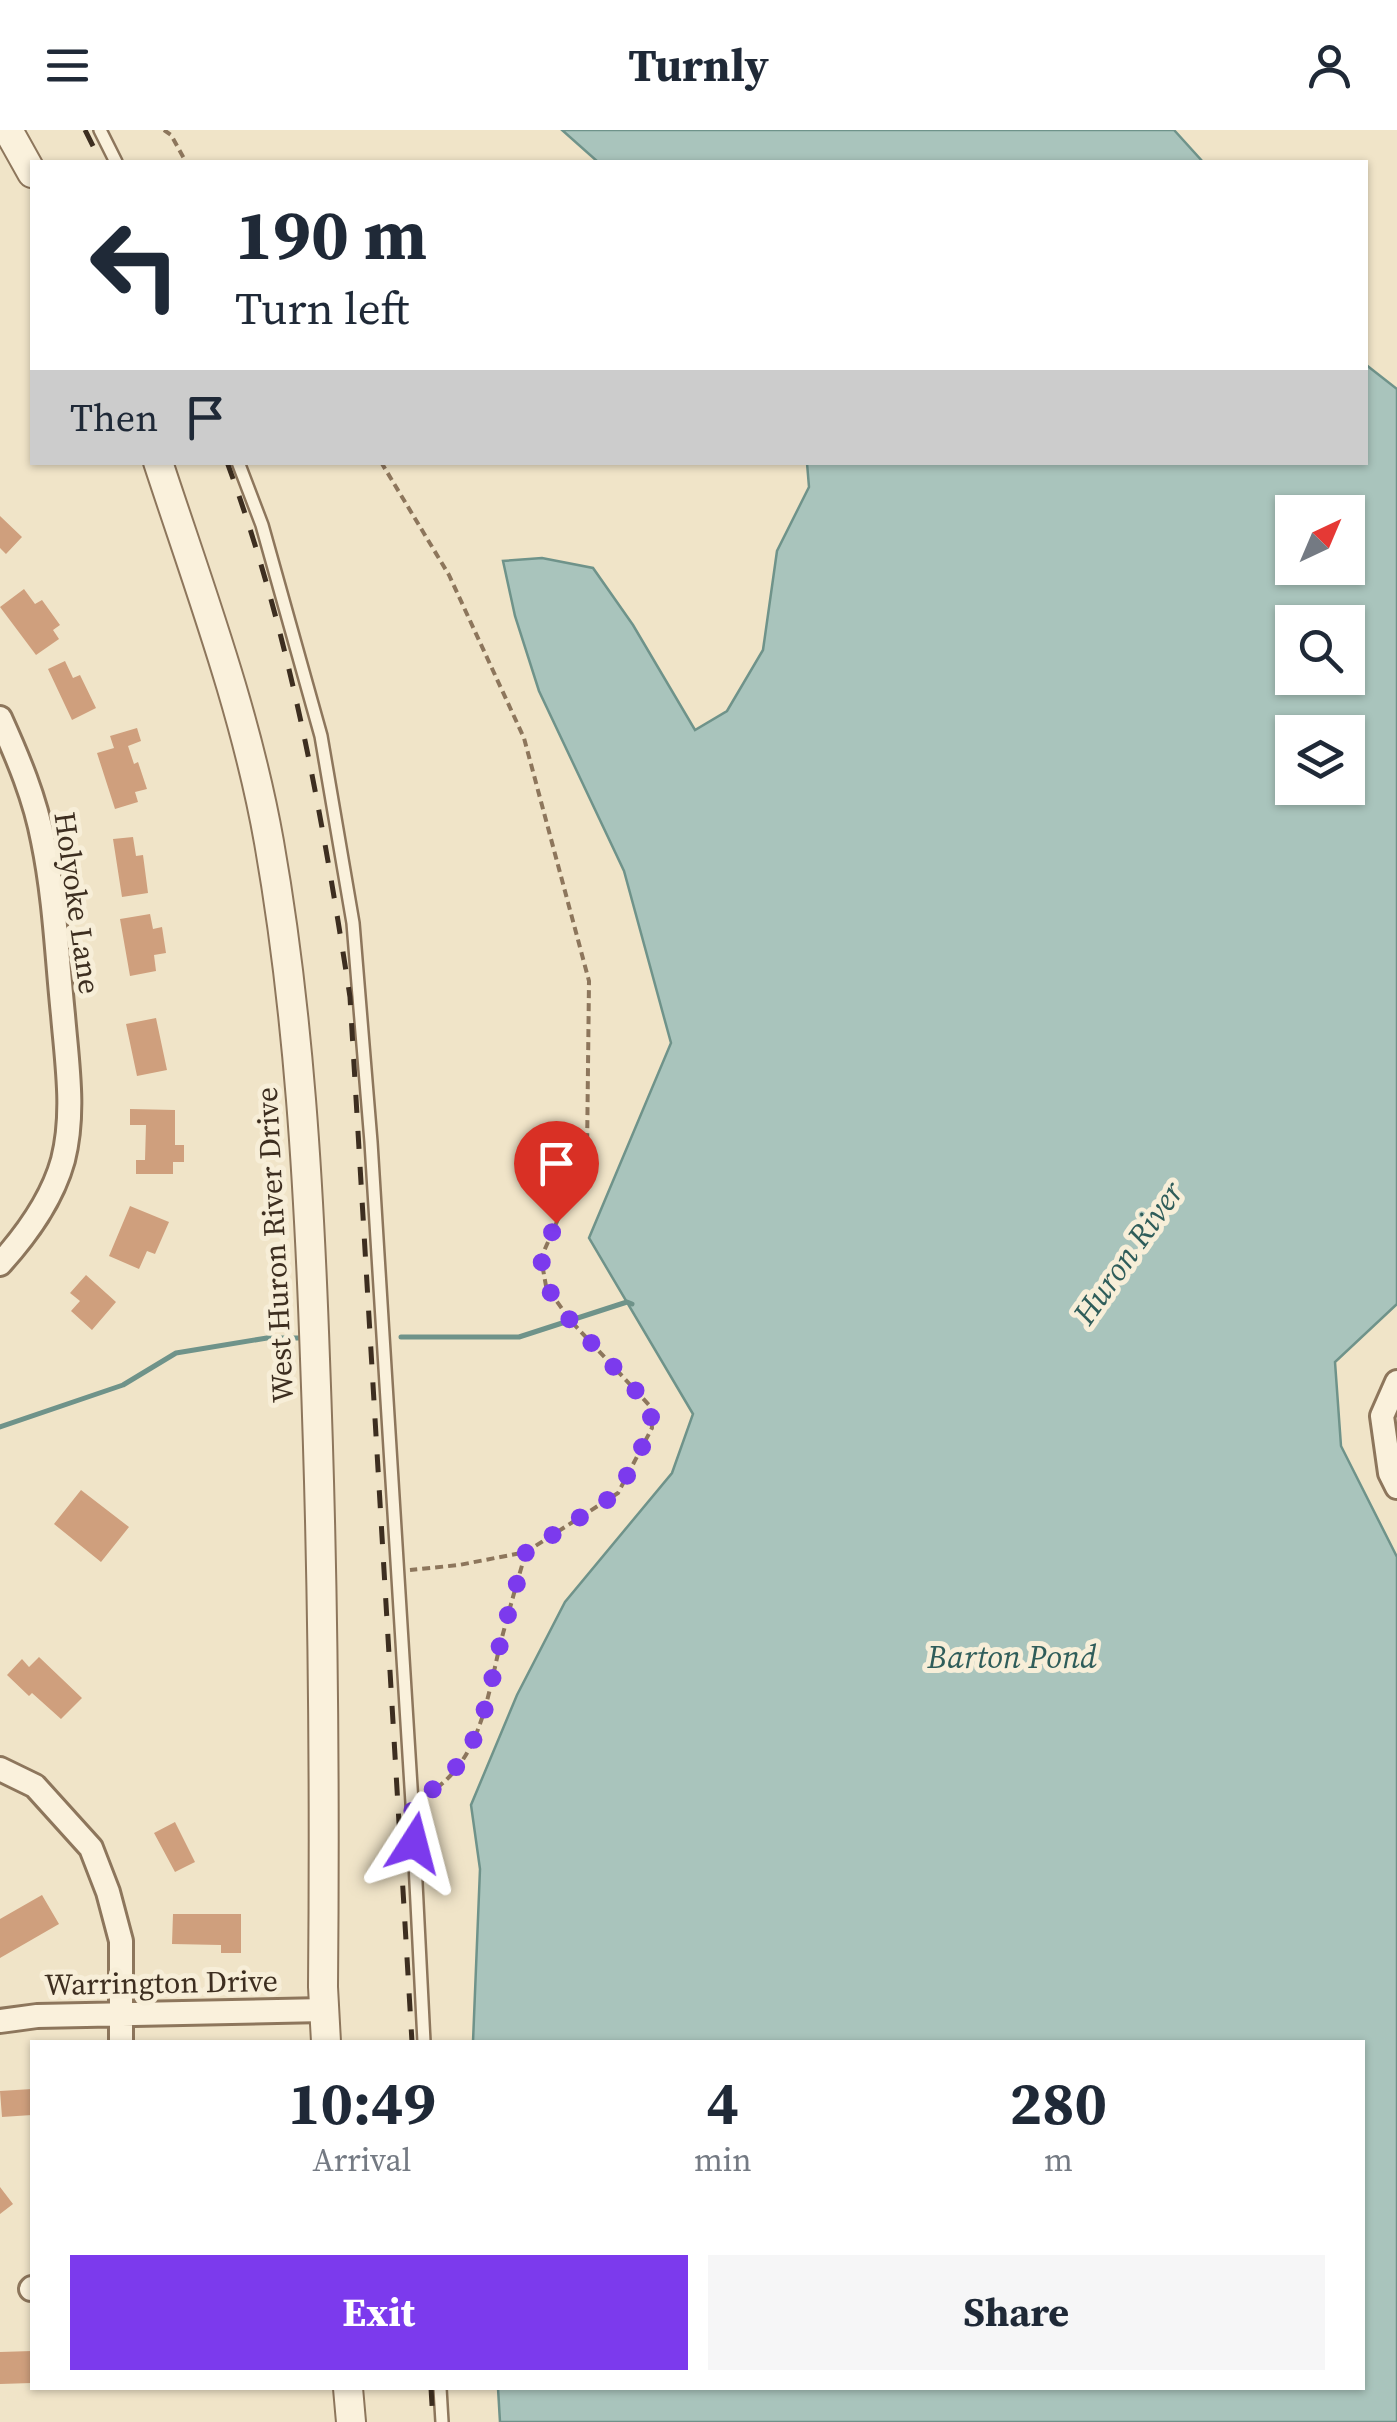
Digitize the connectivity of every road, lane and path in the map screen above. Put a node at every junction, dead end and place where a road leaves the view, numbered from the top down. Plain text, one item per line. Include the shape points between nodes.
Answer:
1 (8, 130) edge
2 (100, 130) edge
3 (164, 130) edge
4 (115, 160) edge
5 (185, 160) edge
6 (30, 169) edge
7 (159, 465) edge
8 (239, 465) edge
9 (384, 465) edge
10 (0, 718) edge
11 (0, 1264) edge
12 (1397, 1382) edge
13 (1397, 1487) edge
14 (526, 1552) junction
15 (398, 1571) junction
16 (0, 1769) edge
17 (412, 1803) junction
18 (324, 2010) junction
19 (120, 2013) junction
20 (0, 2021) edge
21 (121, 2040) edge
22 (326, 2040) edge
23 (424, 2040) edge
24 (348, 2390) edge
25 (440, 2390) edge
26 (351, 2422) edge
27 (442, 2422) edge

1 - 6 street
2 - 4 lane
3 - 5 path
7 - 18 street, West Huron River Drive via 229,677 268,840 302,1116 324,1573
8 - 15 lane via 262,524 320,736 353,923
9 - 14 path via 449,575 524,738 589,982 586,1153 541,1258 546,1286 650,1406 652,1428 618,1493
10 - 11 street, Holyoke Lane via 43,838 70,1091 63,1160 28,1233
12 - 13 street via 1382,1416
14 - 15 path
14 - 17 path via 482,1725 439,1788
15 - 17 lane
16 - 19 street via 35,1786 91,1848 121,1941
17 - 23 lane
18 - 19 street, Warrington Drive
18 - 22 street, West Huron River Drive
19 - 20 street, Warrington Drive
19 - 21 street
24 - 26 street
25 - 27 lane

